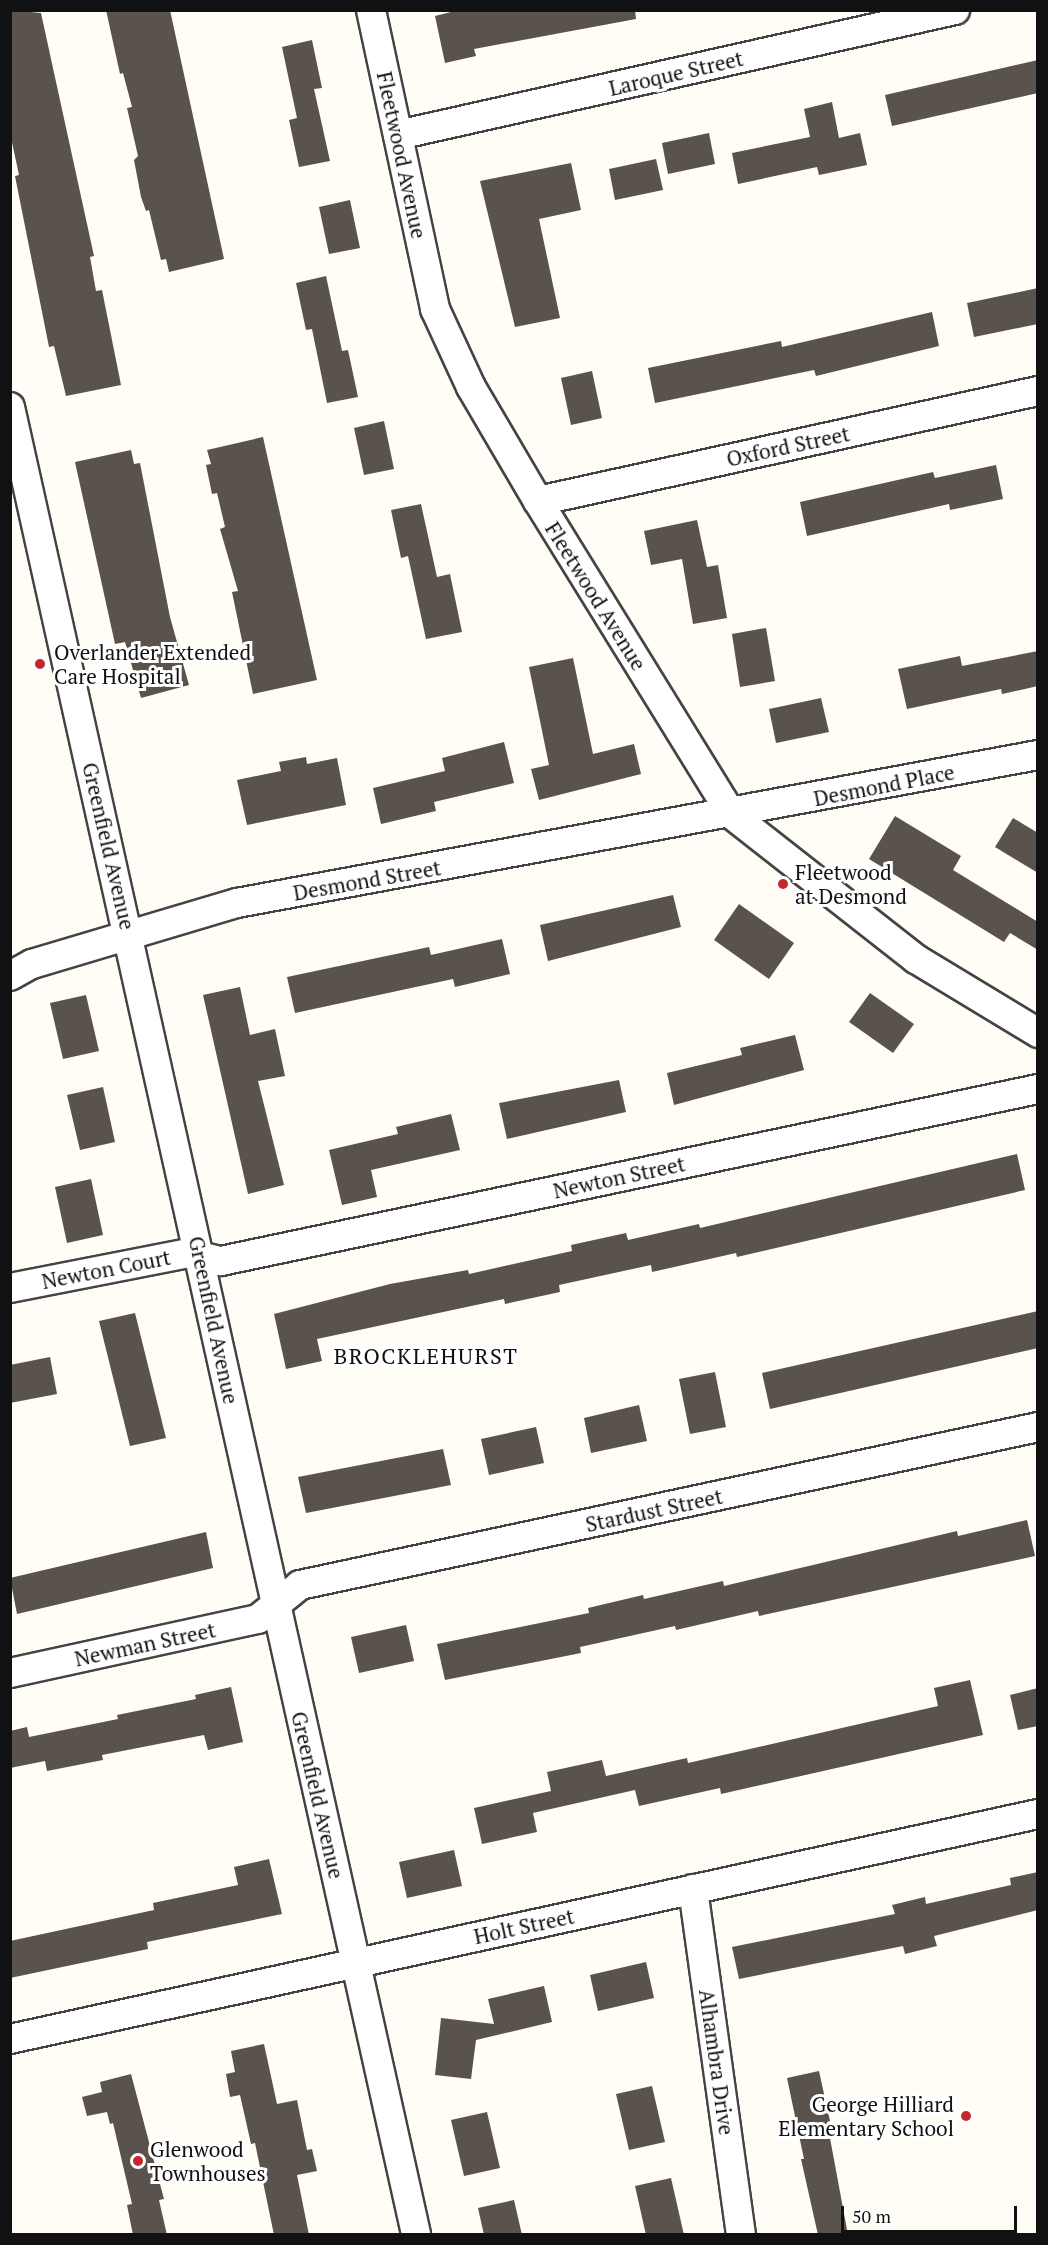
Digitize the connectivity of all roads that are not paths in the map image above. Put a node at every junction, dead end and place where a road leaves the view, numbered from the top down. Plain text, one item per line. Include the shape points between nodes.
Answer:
1 (371, 10) edge
2 (955, 10) edge
3 (398, 135) junction
4 (1038, 391) edge
5 (10, 407) edge
6 (538, 501) junction
7 (1038, 755) edge
8 (731, 814) junction
9 (130, 936) junction
10 (10, 976) edge
11 (1038, 1033) edge
12 (1038, 1089) edge
13 (201, 1256) junction
14 (10, 1288) edge
15 (1038, 1427) edge
16 (276, 1605) junction
17 (10, 1673) edge
18 (1038, 1814) edge
19 (693, 1889) junction
20 (355, 1963) junction
21 (10, 2039) edge
22 (416, 2235) edge
23 (741, 2235) edge

1 - 3 street, Fleetwood Avenue
2 - 3 street, Laroque Street
3 - 6 street, Fleetwood Avenue via 435,309 471,387
4 - 6 street, Oxford Street
5 - 9 street, Greenfield Avenue
6 - 8 street, Fleetwood Avenue
7 - 8 street, Desmond Place
8 - 9 street, Desmond Street via 237,903
8 - 11 street, Fleetwood Avenue via 916,958
9 - 10 street, Desmond Street via 32,964
9 - 13 street, Greenfield Avenue
12 - 13 street, Newton Street via 220,1261
13 - 14 street, Newton Court via 188,1253
13 - 16 street, Greenfield Avenue
15 - 16 street, Stardust Street via 300,1585
16 - 17 street, Newman Street via 258,1619
16 - 20 street, Greenfield Avenue
18 - 19 street, Holt Street
19 - 20 street, Holt Street
19 - 23 street, Alhambra Drive
20 - 21 street, Holt Street
20 - 22 street, Greenfield Avenue

